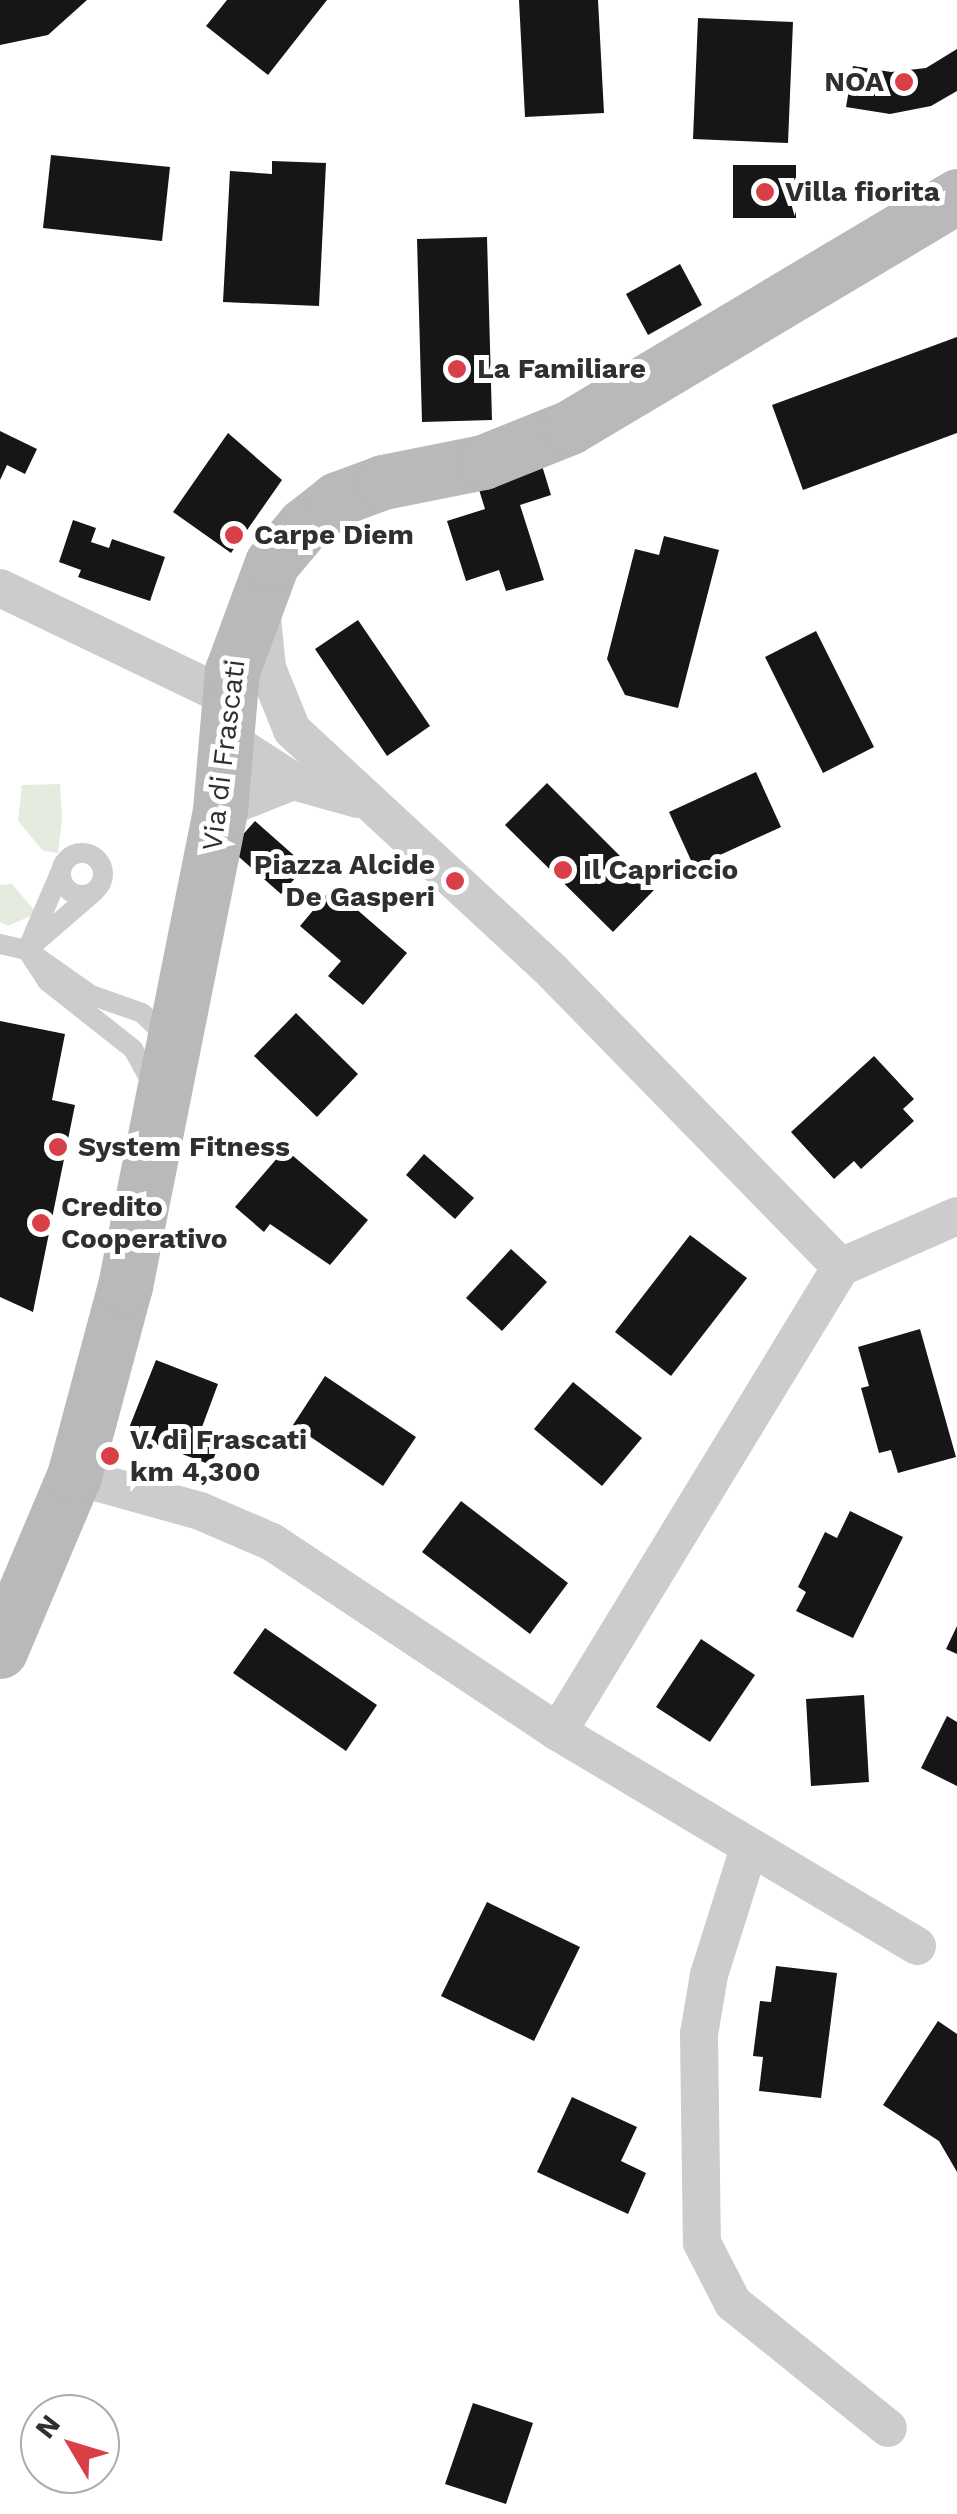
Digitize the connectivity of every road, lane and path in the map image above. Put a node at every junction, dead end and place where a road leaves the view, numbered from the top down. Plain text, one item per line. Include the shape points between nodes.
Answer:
1 (957, 196) edge
2 (0, 588) edge
3 (239, 690) junction
4 (293, 781) junction
5 (361, 800) junction
6 (220, 810) junction
7 (60, 873) junction
8 (94, 892) junction
9 (0, 944) edge
10 (27, 950) junction
11 (175, 1053) junction
12 (162, 1118) junction
13 (957, 1216) edge
14 (841, 1267) junction
15 (74, 1476) junction
16 (0, 1651) edge
17 (558, 1732) junction
18 (749, 1848) junction
19 (917, 1946) dead end
20 (888, 2428) dead end

1 - 3 main road, Via di Frascati via 570,428 483,462 372,485 338,499 292,536 256,592
2 - 3 street
3 - 4 street
3 - 5 street via 292,730
3 - 6 main road, Via di Frascati
4 - 5 street
4 - 6 street
5 - 14 street via 595,1012
6 - 11 main road, Via di Frascati
7 - 8 lane via 69,891
7 - 8 lane via 71,856 91,854 103,872
7 - 10 lane
8 - 10 lane
9 - 10 lane
10 - 11 lane via 74,985 156,1022
10 - 12 lane via 48,982 132,1049
11 - 12 main road, Via di Frascati
12 - 15 main road, Via di Frascati
13 - 14 street
14 - 17 street
15 - 16 main road, Via di Frascati
15 - 17 street via 200,1511 272,1542
17 - 18 street
18 - 19 street
18 - 20 street via 708,1974 699,2034 702,2243 734,2303

